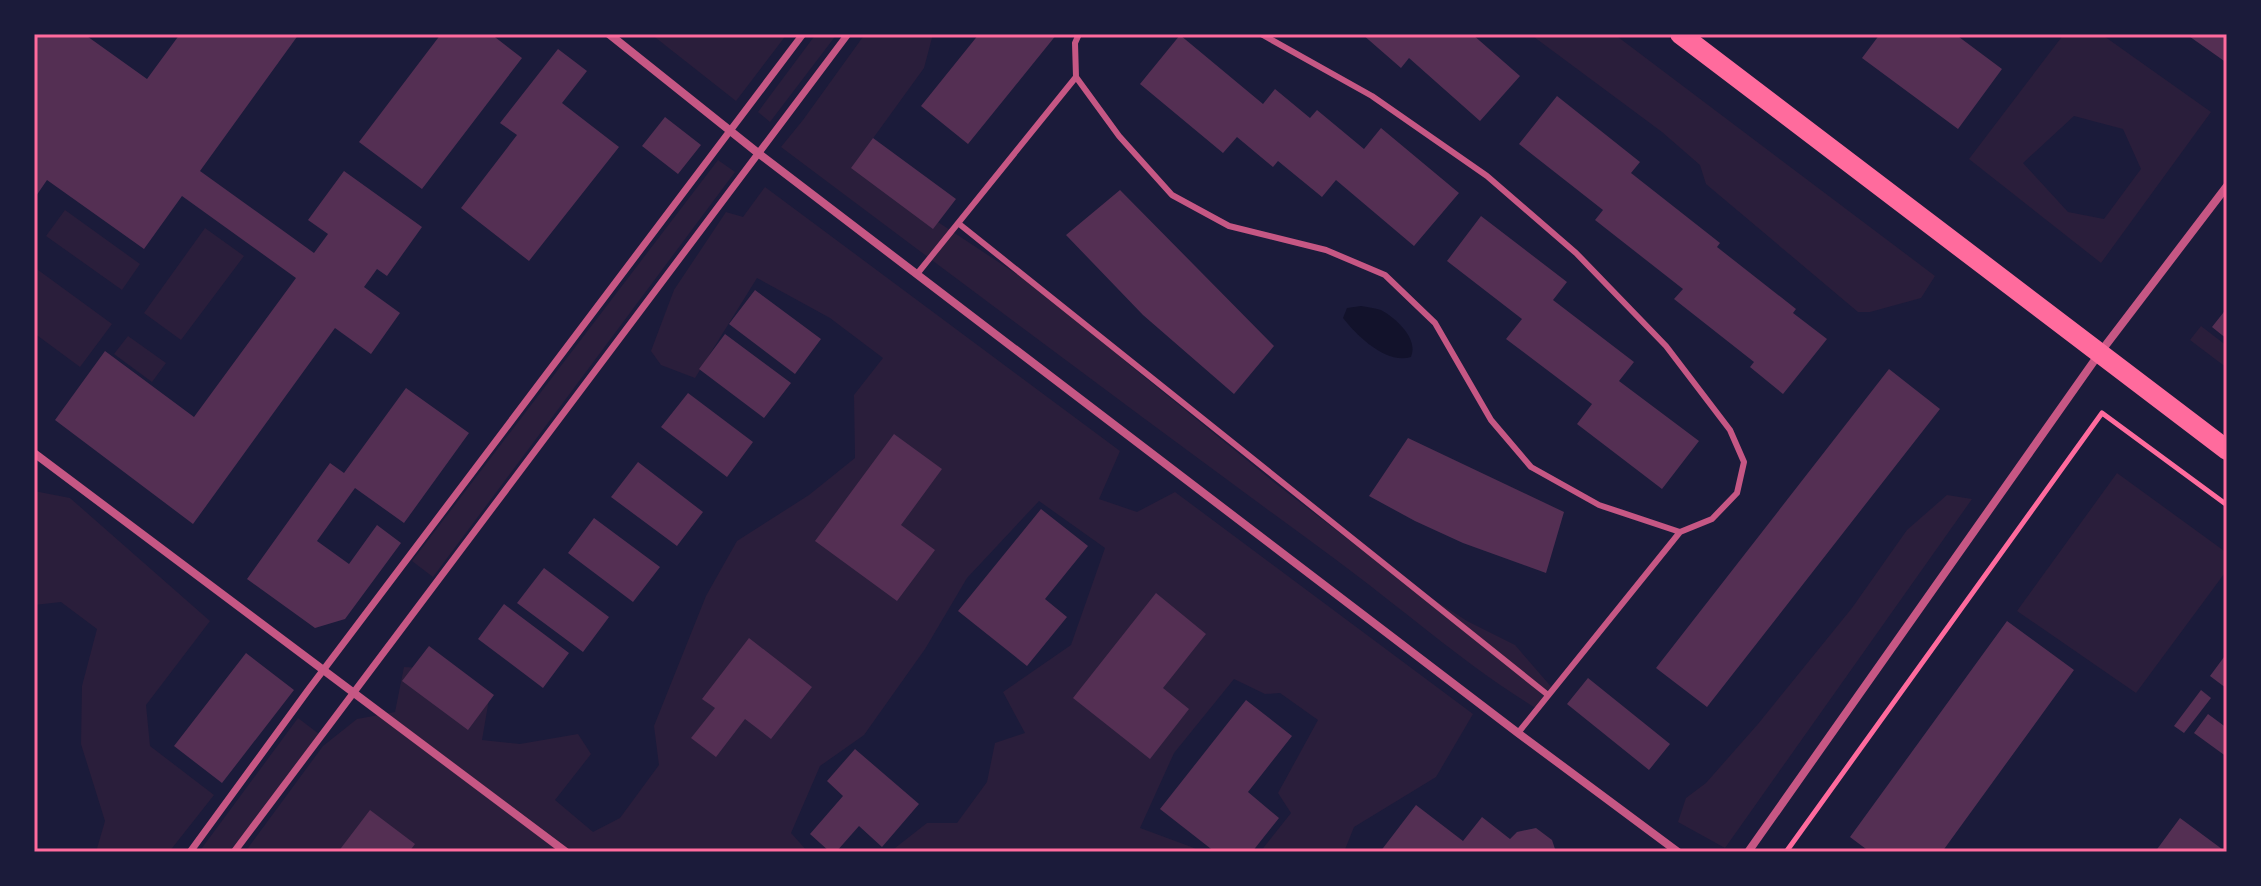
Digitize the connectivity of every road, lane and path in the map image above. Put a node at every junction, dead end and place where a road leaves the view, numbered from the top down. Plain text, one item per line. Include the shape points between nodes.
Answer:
1 (609, 34) edge
2 (803, 34) edge
3 (848, 34) edge
4 (1079, 34) edge
5 (1261, 34) edge
6 (1680, 34) edge
7 (1076, 77) junction
8 (732, 130) junction
9 (758, 153) junction
10 (2227, 186) edge
11 (958, 223) junction
12 (917, 274) junction
13 (2099, 354) junction
14 (2227, 450) edge
15 (34, 453) edge
16 (2227, 505) edge
17 (1680, 532) junction
18 (325, 670) junction
19 (354, 694) junction
20 (1548, 695) junction
21 (1518, 733) junction
22 (190, 852) edge
23 (234, 852) edge
24 (566, 852) edge
25 (1678, 852) edge
26 (1748, 852) edge
27 (1786, 852) edge

1 - 8 street
2 - 8 street
3 - 9 street
4 - 7 lane
5 - 17 lane via 1372,96 1487,176 1576,253 1666,346 1730,430 1744,462 1737,493 1712,519
6 - 13 main road
7 - 11 lane
7 - 17 lane via 1172,195 1229,226 1326,250 1385,275 1435,323 1491,420 1531,467 1599,505
8 - 9 street
8 - 18 street
9 - 12 street
9 - 19 street
10 - 13 street
11 - 12 lane
11 - 20 lane
12 - 21 street
13 - 14 main road
13 - 26 street
15 - 18 street
16 - 27 path via 2102,413
17 - 20 lane
18 - 19 street
18 - 22 street
19 - 23 street
19 - 24 street
20 - 21 lane
21 - 25 street

